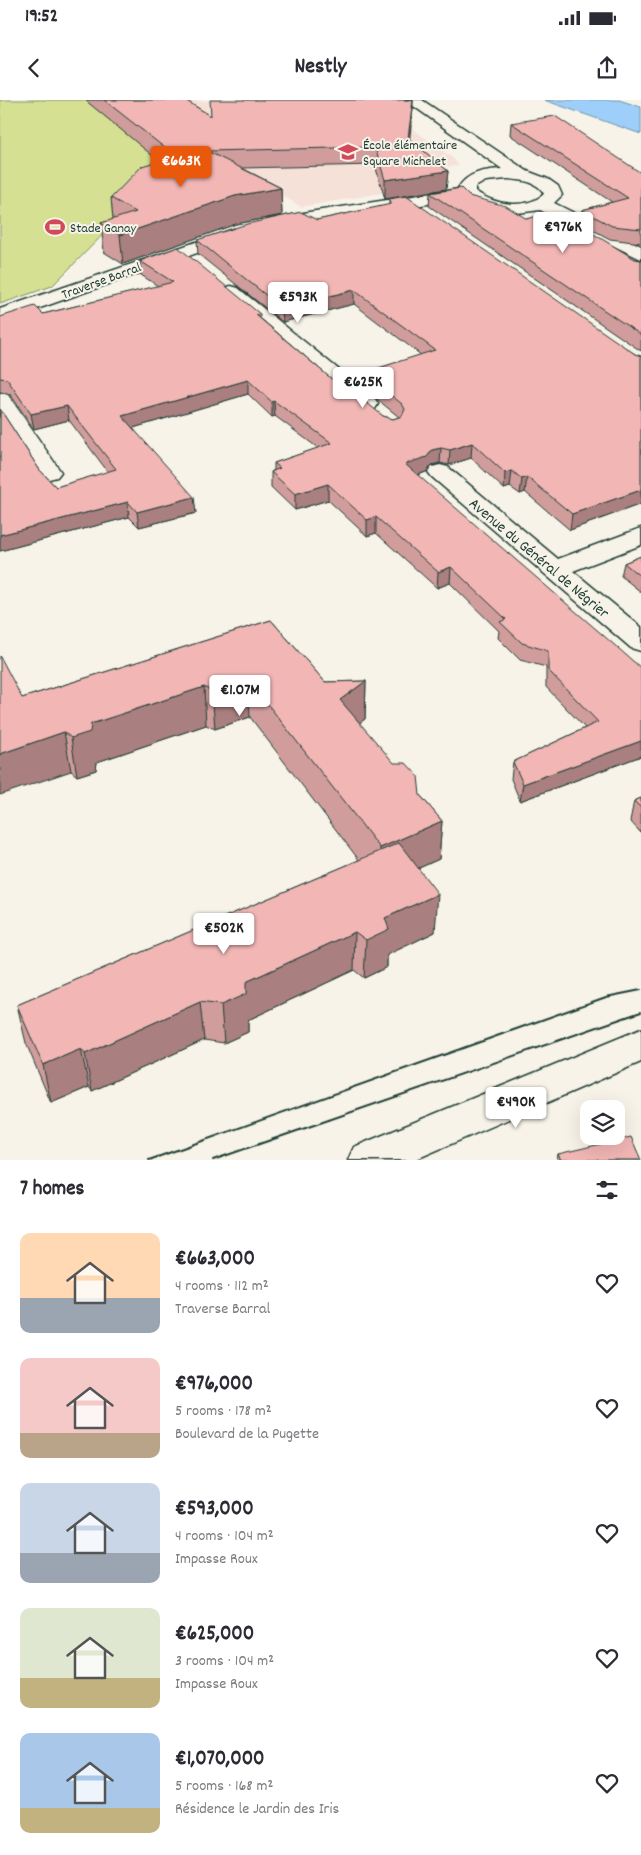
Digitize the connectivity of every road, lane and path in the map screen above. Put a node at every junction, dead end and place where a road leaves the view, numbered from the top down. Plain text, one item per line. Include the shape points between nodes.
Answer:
1 (404, 103) edge
2 (521, 175) junction
3 (481, 177) junction
4 (467, 193) junction
5 (409, 202) junction
6 (541, 204) junction
7 (503, 208) junction
8 (433, 218) edge
9 (181, 251) junction
10 (640, 255) edge
11 (0, 316) edge
12 (0, 400) edge
13 (384, 418) edge
14 (49, 472) dead end
15 (440, 472) dead end
16 (641, 536) edge
17 (555, 568) junction
18 (641, 642) edge
19 (641, 1045) edge
20 (368, 1160) edge

1 - 2 street
1 - 3 street via 477,161
2 - 3 street
2 - 6 street via 541,181 552,190 553,195
3 - 4 street via 468,184
4 - 5 street, Traverse Barral
4 - 7 street via 480,202
5 - 8 street
5 - 9 street, Traverse Barral via 244,230
6 - 7 street
6 - 10 street
7 - 10 street via 572,228 606,246
9 - 11 street, Traverse Barral
9 - 13 street
12 - 14 street
15 - 17 street, Avenue du Général de Négrier
16 - 17 street
17 - 18 street, Avenue du Général de Négrier
19 - 20 street

